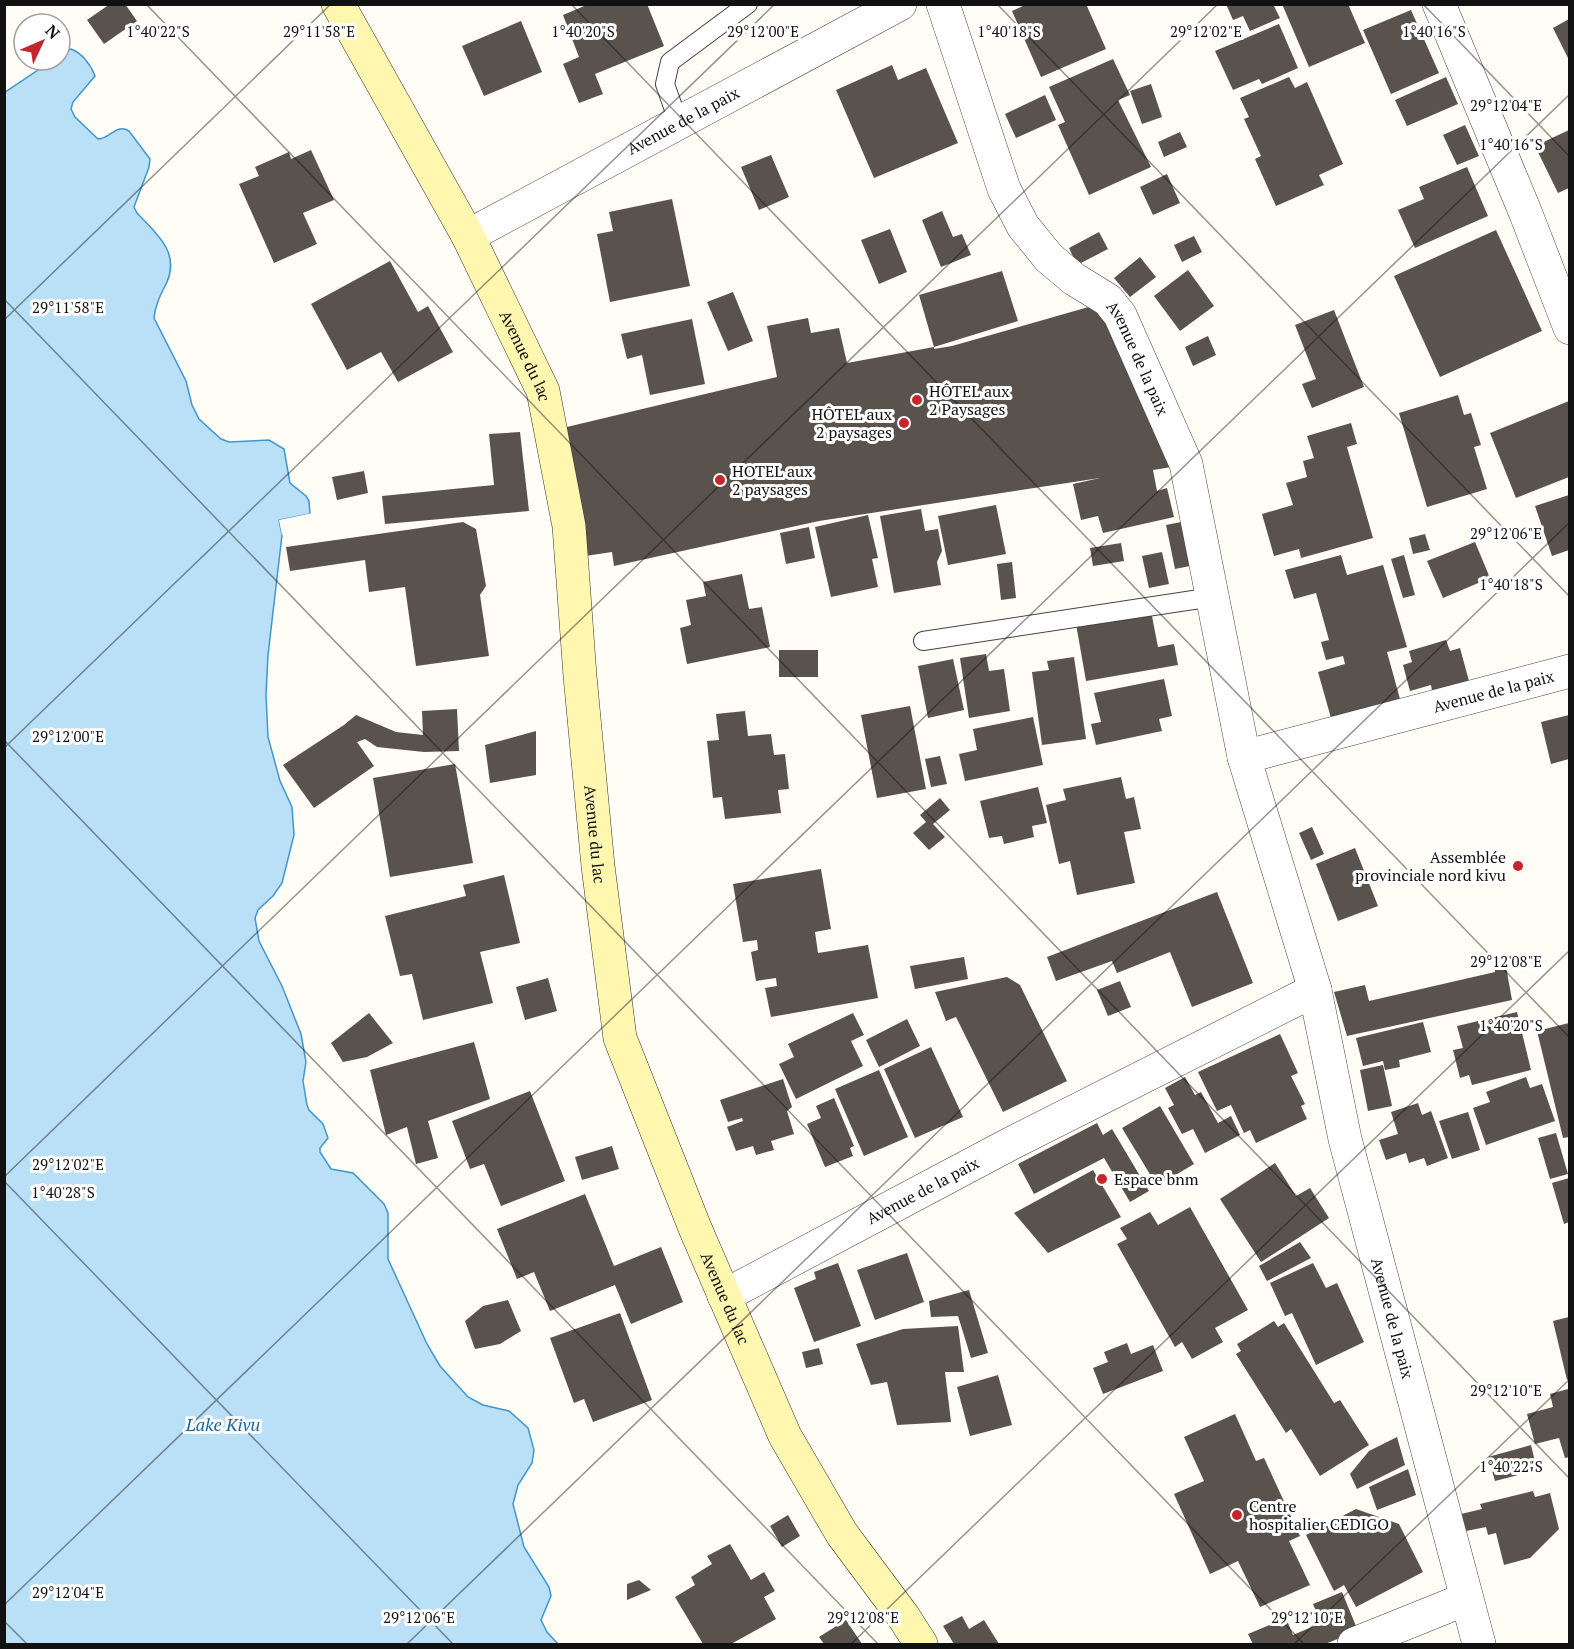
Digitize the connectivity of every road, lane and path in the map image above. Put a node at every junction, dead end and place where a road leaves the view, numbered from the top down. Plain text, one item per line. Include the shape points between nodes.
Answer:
1 (338, 4) edge
2 (748, 4) edge
3 (900, 4) edge
4 (943, 4) edge
5 (1439, 4) edge
6 (679, 124) junction
7 (468, 236) junction
8 (1569, 328) edge
9 (1213, 597) junction
10 (923, 641) dead end
11 (1569, 671) edge
12 (1244, 757) junction
13 (1315, 990) junction
14 (724, 1296) junction
15 (1466, 1599) junction
16 (921, 1644) edge
17 (1354, 1644) edge
18 (1479, 1644) edge

1 - 7 main road, Avenue du lac
2 - 6 lane via 670,62 665,84
3 - 6 street, Avenue de la paix
4 - 9 street, Avenue de la paix via 1004,189 1023,226 1049,258 1108,300 1120,315 1186,464
5 - 8 street
6 - 7 street, Avenue de la paix
7 - 14 main road, Avenue du lac via 543,391 569,526 598,866 620,1038
9 - 10 lane
9 - 12 street, Avenue de la paix
11 - 12 street, Avenue de la paix
12 - 13 street, Avenue de la paix
13 - 14 street, Avenue de la paix via 1010,1144
13 - 15 street, Avenue de la paix via 1345,1139
14 - 16 main road, Avenue du lac via 785,1436 842,1534
15 - 17 street
15 - 18 street, Avenue de la paix

